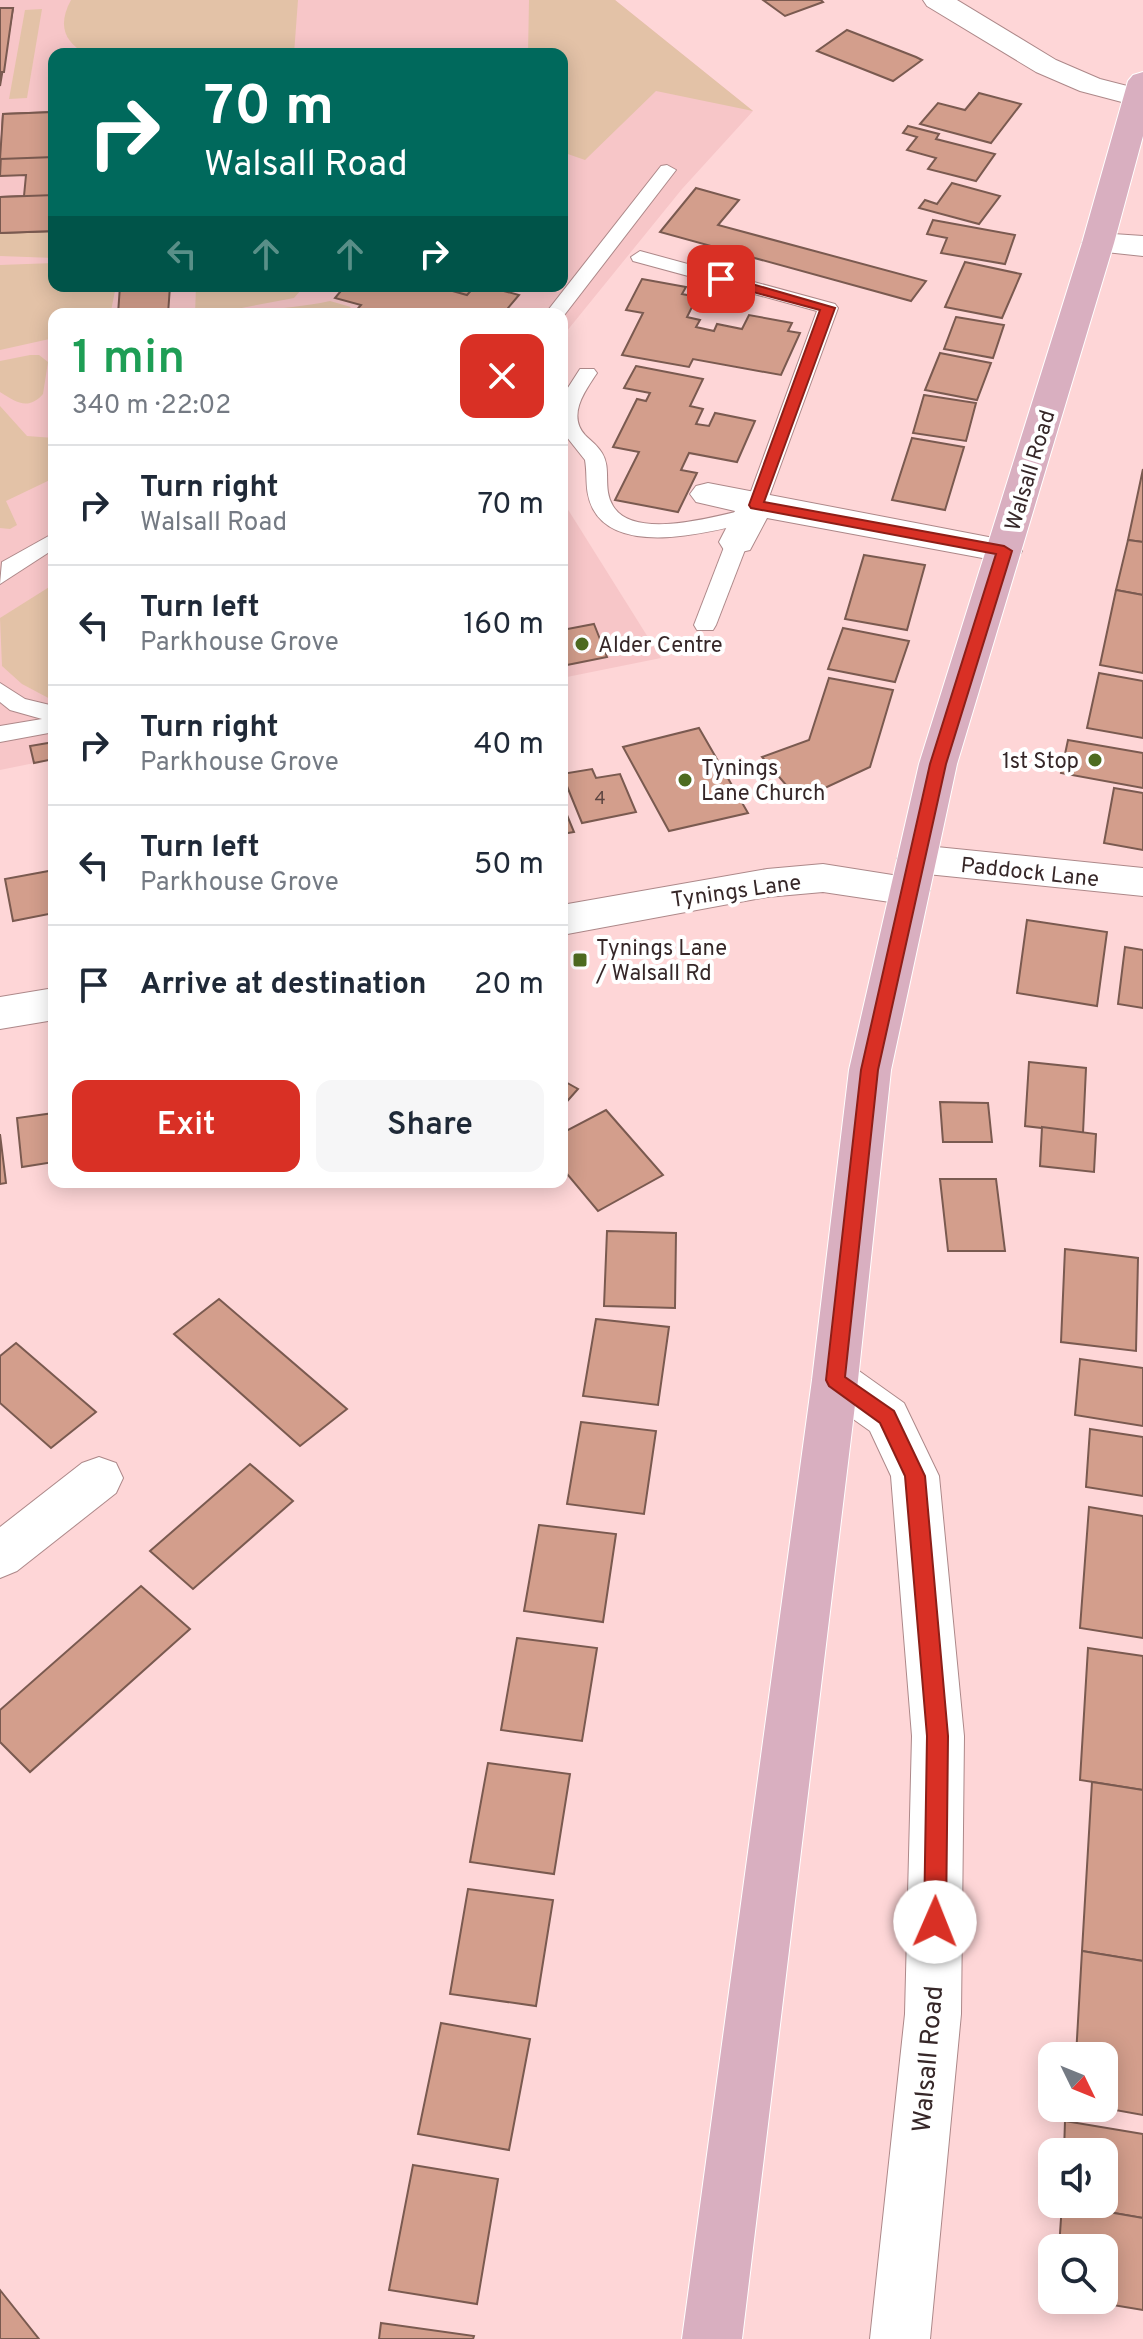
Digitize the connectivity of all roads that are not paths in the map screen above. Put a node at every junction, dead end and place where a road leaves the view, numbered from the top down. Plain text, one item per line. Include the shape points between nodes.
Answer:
1 (937, 0) edge
2 (1140, 89) edge
3 (667, 170) dead end
4 (1098, 243) junction
5 (1143, 246) edge
6 (640, 257) dead end
7 (560, 308) edge
8 (587, 373) dead end
9 (568, 402) edge
10 (568, 422) edge
11 (708, 494) dead end
12 (748, 520) junction
13 (48, 544) edge
14 (1004, 551) junction
15 (0, 577) edge
16 (705, 625) dead end
17 (0, 691) edge
18 (48, 712) edge
19 (48, 725) edge
20 (0, 734) edge
21 (913, 874) junction
22 (1143, 882) edge
23 (568, 919) edge
24 (48, 1005) edge
25 (0, 1013) edge
26 (835, 1380) junction
27 (99, 1478) dead end
28 (5, 1542) edge
29 (712, 2339) edge
30 (900, 2339) edge

1 - 2 street via 1046,66 1090,85
2 - 4 main road, Walsall Road
3 - 7 lane
4 - 5 street
4 - 14 main road, Walsall Road
6 - 12 lane via 828,308
8 - 9 lane
10 - 12 lane via 593,453 595,485 605,513 621,523 651,532
11 - 12 street
12 - 14 street
12 - 16 lane
13 - 15 lane
14 - 21 main road, Walsall Road via 938,764
17 - 18 lane via 18,705
19 - 20 lane
21 - 22 street, Paddock Lane
21 - 23 street, Tynings Lane via 767,883
21 - 26 main road, Walsall Road via 870,1070
24 - 25 street
26 - 29 main road, Walsall Road
26 - 30 street, Walsall Road via 887,1417 915,1476 938,1736 933,2014
27 - 28 street

